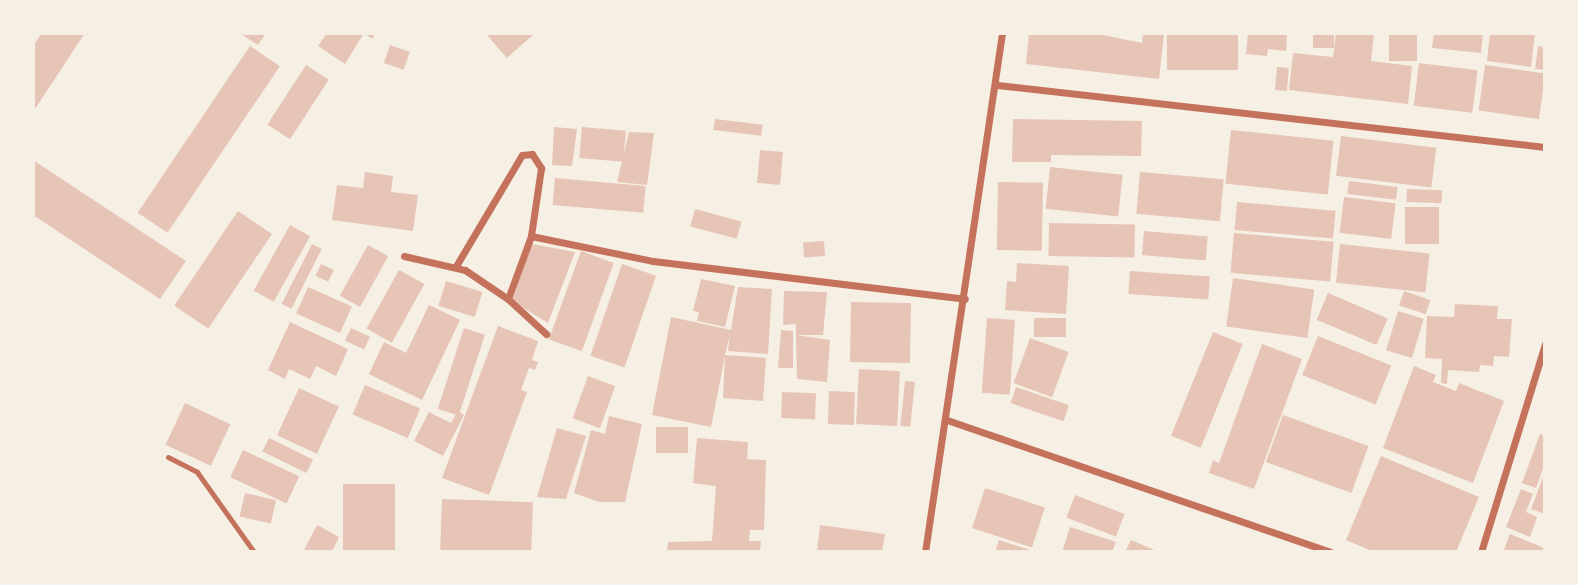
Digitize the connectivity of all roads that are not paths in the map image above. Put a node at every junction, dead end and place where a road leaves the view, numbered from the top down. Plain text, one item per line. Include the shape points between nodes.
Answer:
1 (1002, 33) edge
2 (997, 85) junction
3 (1545, 147) edge
4 (531, 236) junction
5 (404, 256) dead end
6 (456, 266) junction
7 (508, 299) junction
8 (965, 299) junction
9 (547, 334) dead end
10 (1545, 344) edge
11 (947, 421) junction
12 (167, 457) dead end
13 (254, 552) edge
14 (925, 552) edge
15 (1331, 552) edge
16 (1481, 552) edge

1 - 2 street
2 - 3 street
2 - 8 street
4 - 6 street via 541,168 532,154 522,155
4 - 7 street
4 - 8 street via 666,263
5 - 6 street
6 - 7 street
7 - 9 street
8 - 11 street
10 - 16 street
11 - 14 street
11 - 15 street
12 - 13 lane via 197,472

